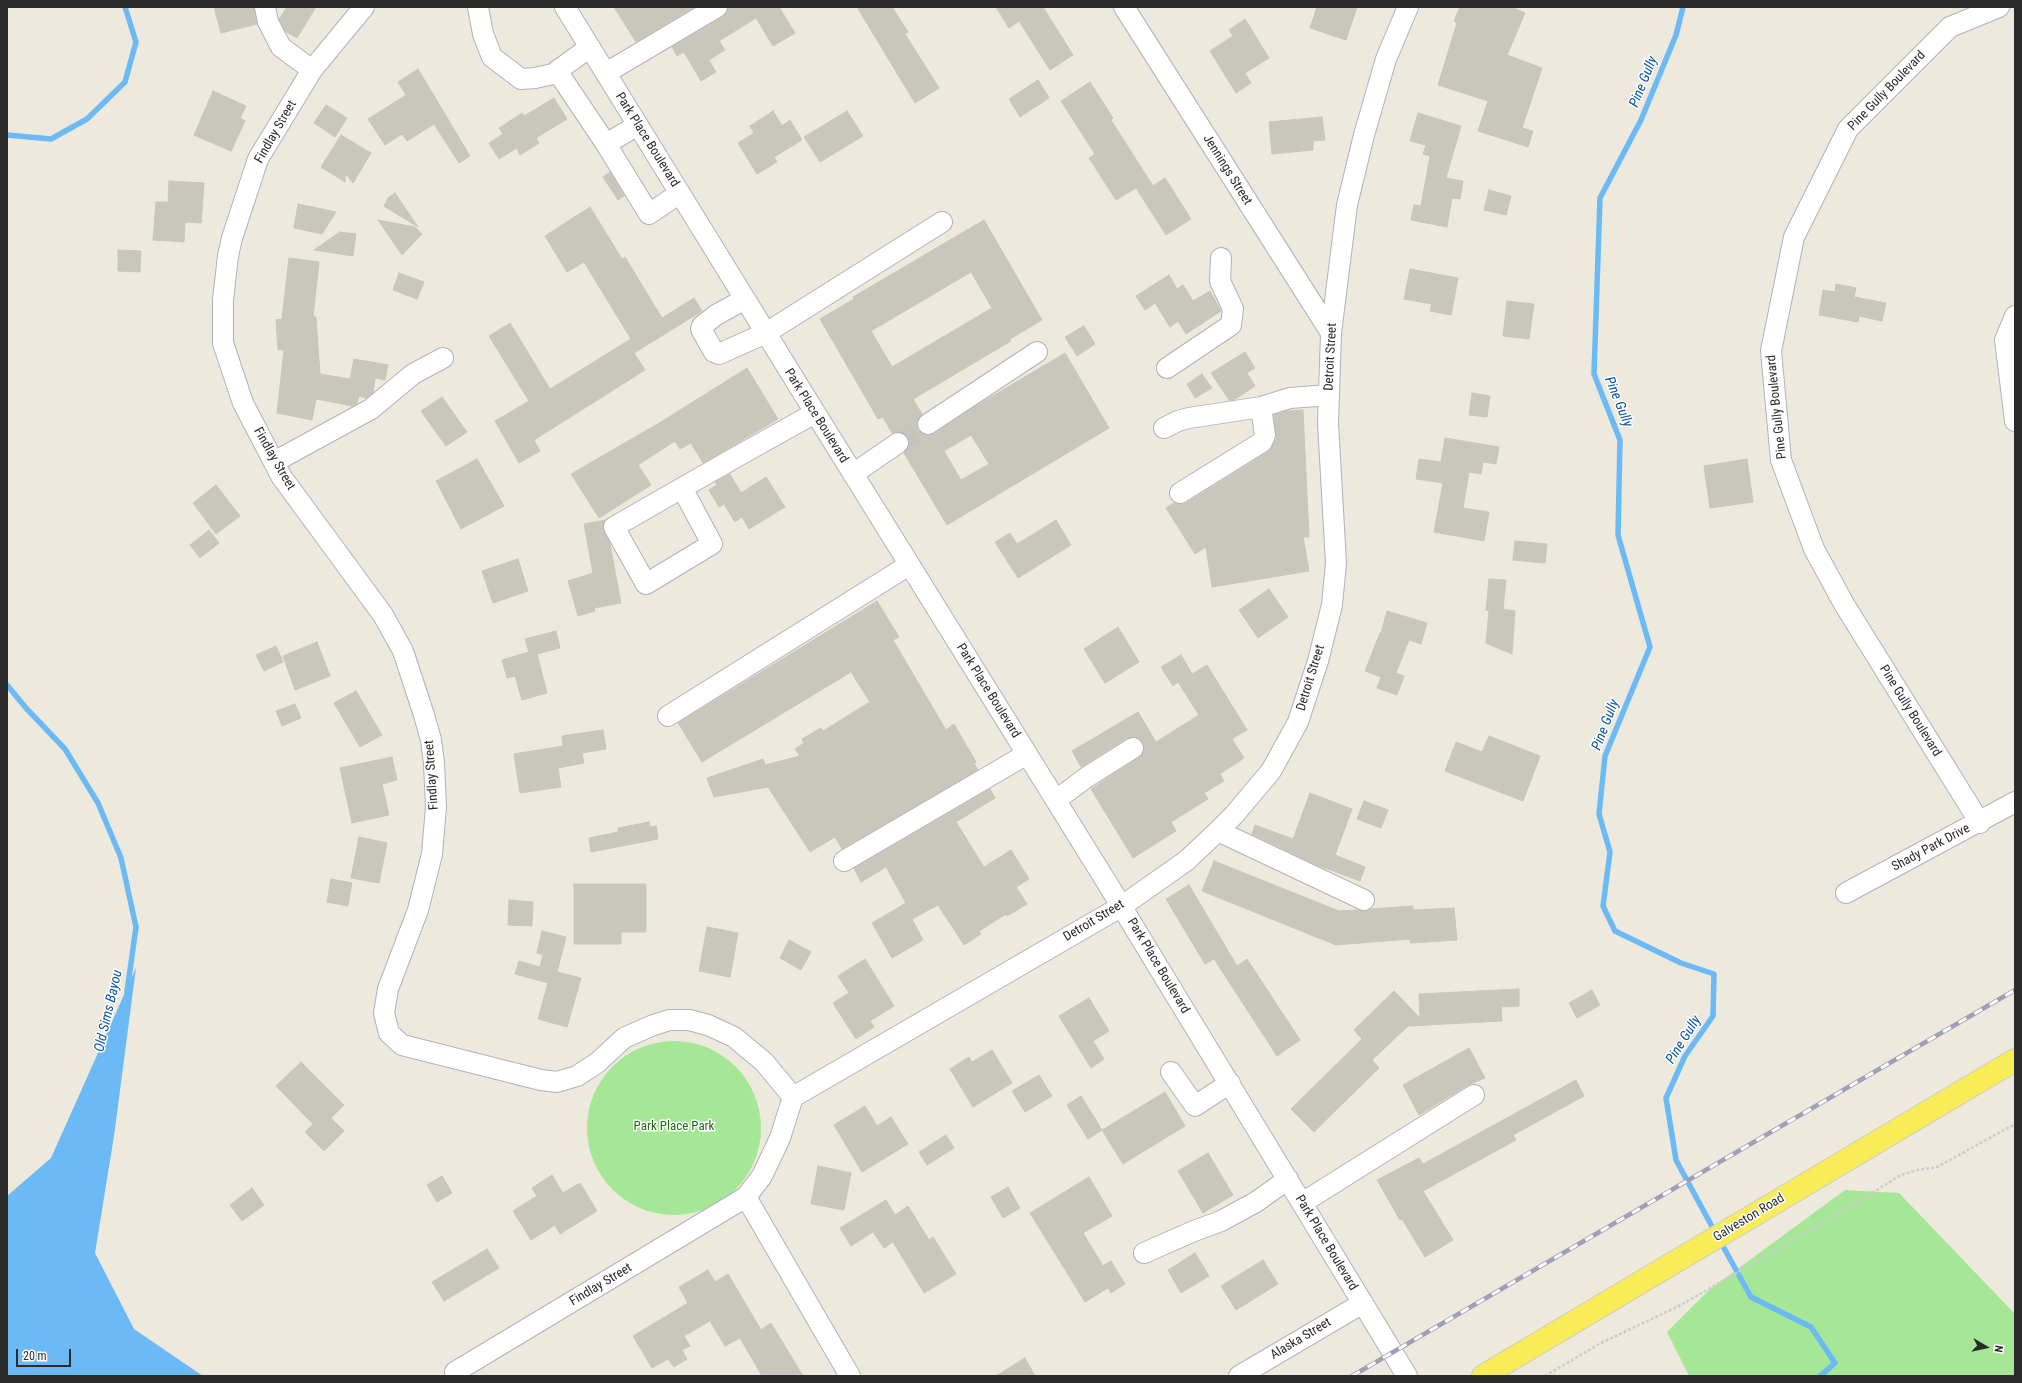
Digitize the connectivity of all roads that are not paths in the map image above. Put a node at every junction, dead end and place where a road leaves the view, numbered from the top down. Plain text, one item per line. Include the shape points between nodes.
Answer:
1 (265, 7) edge
2 (364, 7) edge
3 (478, 7) edge
4 (565, 7) edge
5 (717, 7) edge
6 (1124, 7) edge
7 (1408, 7) edge
8 (1999, 7) edge
9 (590, 47) junction
10 (312, 70) junction
11 (557, 72) junction
12 (606, 73) junction
13 (638, 125) junction
14 (606, 144) junction
15 (680, 194) junction
16 (942, 222) dead end
17 (1221, 258) dead end
18 (745, 299) junction
19 (2015, 316) edge
20 (766, 333) junction
21 (1331, 333) junction
22 (1036, 352) dead end
23 (443, 358) dead end
24 (1167, 368) dead end
25 (1329, 394) junction
26 (1261, 407) junction
27 (814, 413) junction
28 (2015, 421) edge
29 (928, 424) tunnel mouth
30 (1164, 428) dead end
31 (898, 443) tunnel mouth
32 (274, 462) junction
33 (853, 474) junction
34 (682, 488) junction
35 (1180, 493) dead end
36 (909, 565) junction
37 (668, 716) dead end
38 (1133, 748) dead end
39 (1027, 754) junction
40 (1056, 800) junction
41 (2015, 802) edge
42 (1980, 823) junction
43 (1218, 831) junction
44 (844, 861) dead end
45 (1846, 893) dead end
46 (1364, 900) dead end
47 (1122, 906) junction
48 (2015, 1060) edge
49 (1171, 1072) dead end
50 (1230, 1083) junction
51 (1474, 1095) dead end
52 (792, 1097) junction
53 (1288, 1179) junction
54 (746, 1197) junction
55 (1302, 1202) junction
56 (1144, 1253) dead end
57 (1363, 1303) junction
58 (455, 1372) dead end
59 (850, 1376) edge
60 (1239, 1376) edge
61 (1407, 1376) edge
62 (1484, 1376) edge

1 - 10 street via 268,22 281,47
2 - 10 street, Findlay Street
3 - 11 street via 483,34 492,57 521,79
4 - 9 street, Park Place Boulevard
5 - 12 street
6 - 21 street, Jennings Street
7 - 21 street, Detroit Street via 1386,59 1347,205
8 - 42 street, Pine Gully Boulevard via 1950,27 1848,129 1794,237 1771,352 1782,460 1814,549 1844,604
9 - 11 street
9 - 12 street, Park Place Boulevard
10 - 32 street, Findlay Street via 258,159 232,238 223,300 223,343 243,404
11 - 14 street
12 - 13 street, Park Place Boulevard
13 - 14 street
13 - 15 street, Park Place Boulevard
14 - 15 street via 649,214
15 - 18 street, Park Place Boulevard
16 - 20 street
17 - 24 street via 1220,282 1233,309 1231,325
18 - 20 street, Park Place Boulevard
18 - 20 street via 702,326 701,329 714,352 719,354
19 - 28 street via 2005,340
20 - 27 street, Park Place Boulevard
21 - 25 street, Detroit Street
22 - 29 street
23 - 32 street via 413,374 371,409
25 - 26 street via 1290,398
25 - 43 street, Detroit Street via 1328,423 1336,563 1332,605 1318,661 1298,722 1270,771
26 - 30 street via 1189,418
26 - 35 street via 1265,435 1262,442
27 - 33 street, Park Place Boulevard
27 - 34 street
31 - 33 street
32 - 52 street, Findlay Street via 281,476 384,615 403,651 430,740 436,807 432,854 418,910 388,989 384,1013 389,1033 402,1045 557,1082 577,1076 597,1063 624,1038 669,1020 689,1020 708,1024 734,1037 764,1062
33 - 36 street, Park Place Boulevard
34 - 34 street via 614,527 646,584 712,544
36 - 37 street
36 - 39 street, Park Place Boulevard
38 - 40 street
39 - 40 street, Park Place Boulevard
39 - 44 street
40 - 47 street, Park Place Boulevard
41 - 42 street, Shady Park Drive
42 - 45 street, Shady Park Drive
43 - 46 street
43 - 47 street, Detroit Street via 1186,861
47 - 50 street, Park Place Boulevard
47 - 52 street, Detroit Street
48 - 62 main road, Galveston Road
49 - 50 street via 1195,1106
50 - 53 street, Park Place Boulevard
51 - 55 street
52 - 54 street, Findlay Street via 780,1138 762,1176
53 - 55 street, Park Place Boulevard
53 - 56 street via 1256,1202 1221,1222
54 - 58 street, Findlay Street
54 - 59 street
55 - 57 street, Park Place Boulevard
57 - 60 street, Alaska Street
57 - 61 street, Park Place Boulevard

